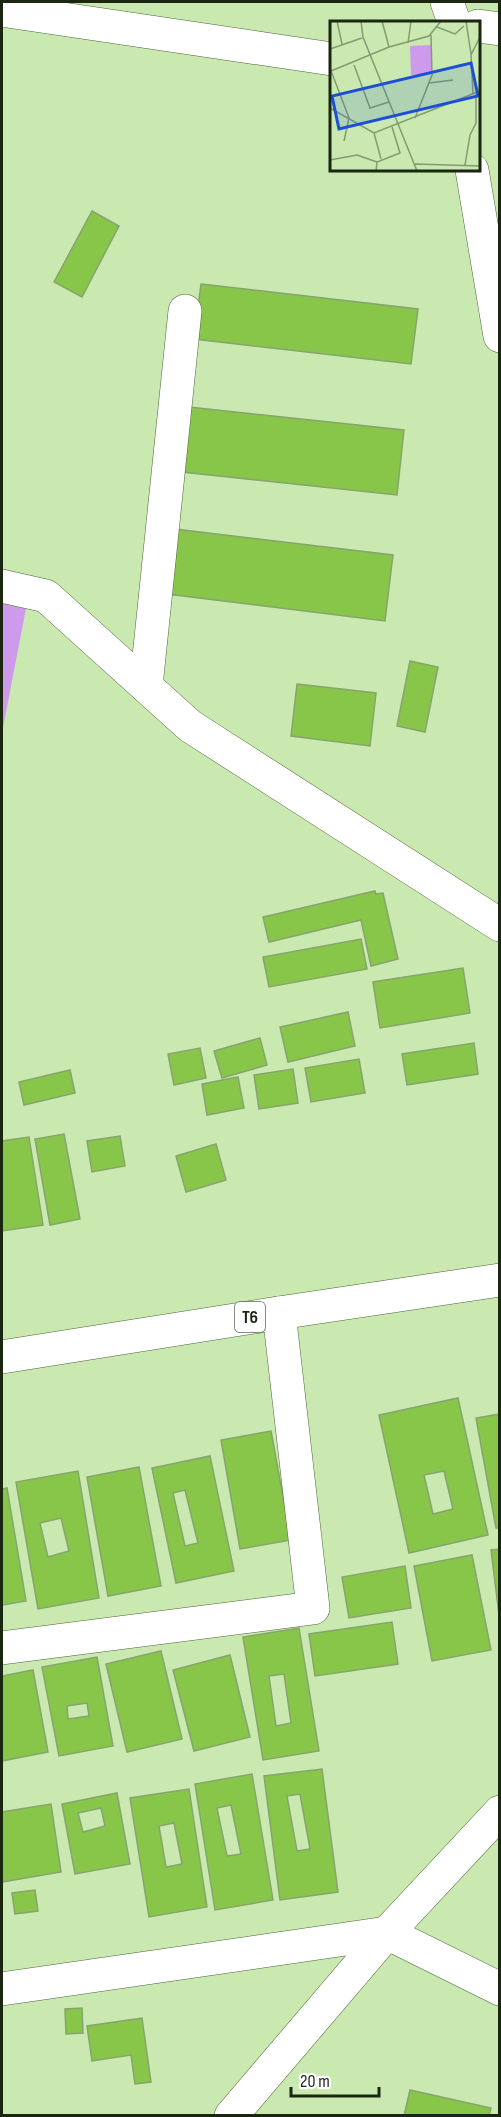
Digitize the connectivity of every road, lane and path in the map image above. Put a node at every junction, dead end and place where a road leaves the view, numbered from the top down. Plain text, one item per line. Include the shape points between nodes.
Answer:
1 (447, 2) edge
2 (2, 10) edge
3 (454, 21) edge
4 (480, 26) edge
5 (500, 29) edge
6 (330, 60) edge
7 (472, 171) edge
8 (185, 311) dead end
9 (500, 336) edge
10 (2, 586) edge
11 (146, 686) junction
12 (500, 925) edge
13 (500, 1280) edge
14 (279, 1312) junction
15 (2, 1357) edge
16 (2, 1648) edge
17 (500, 1812) edge
18 (387, 1933) junction
19 (2, 1989) edge
20 (500, 1989) edge
21 (231, 2115) edge

1 - 3 main road
2 - 6 main road
4 - 5 main road
7 - 9 main road
8 - 11 main road
10 - 11 main road via 45,596
11 - 12 main road via 190,726
13 - 14 main road, T6
14 - 15 main road, T6
14 - 16 main road via 313,1608
17 - 18 main road
18 - 19 main road
18 - 20 main road
18 - 21 main road

